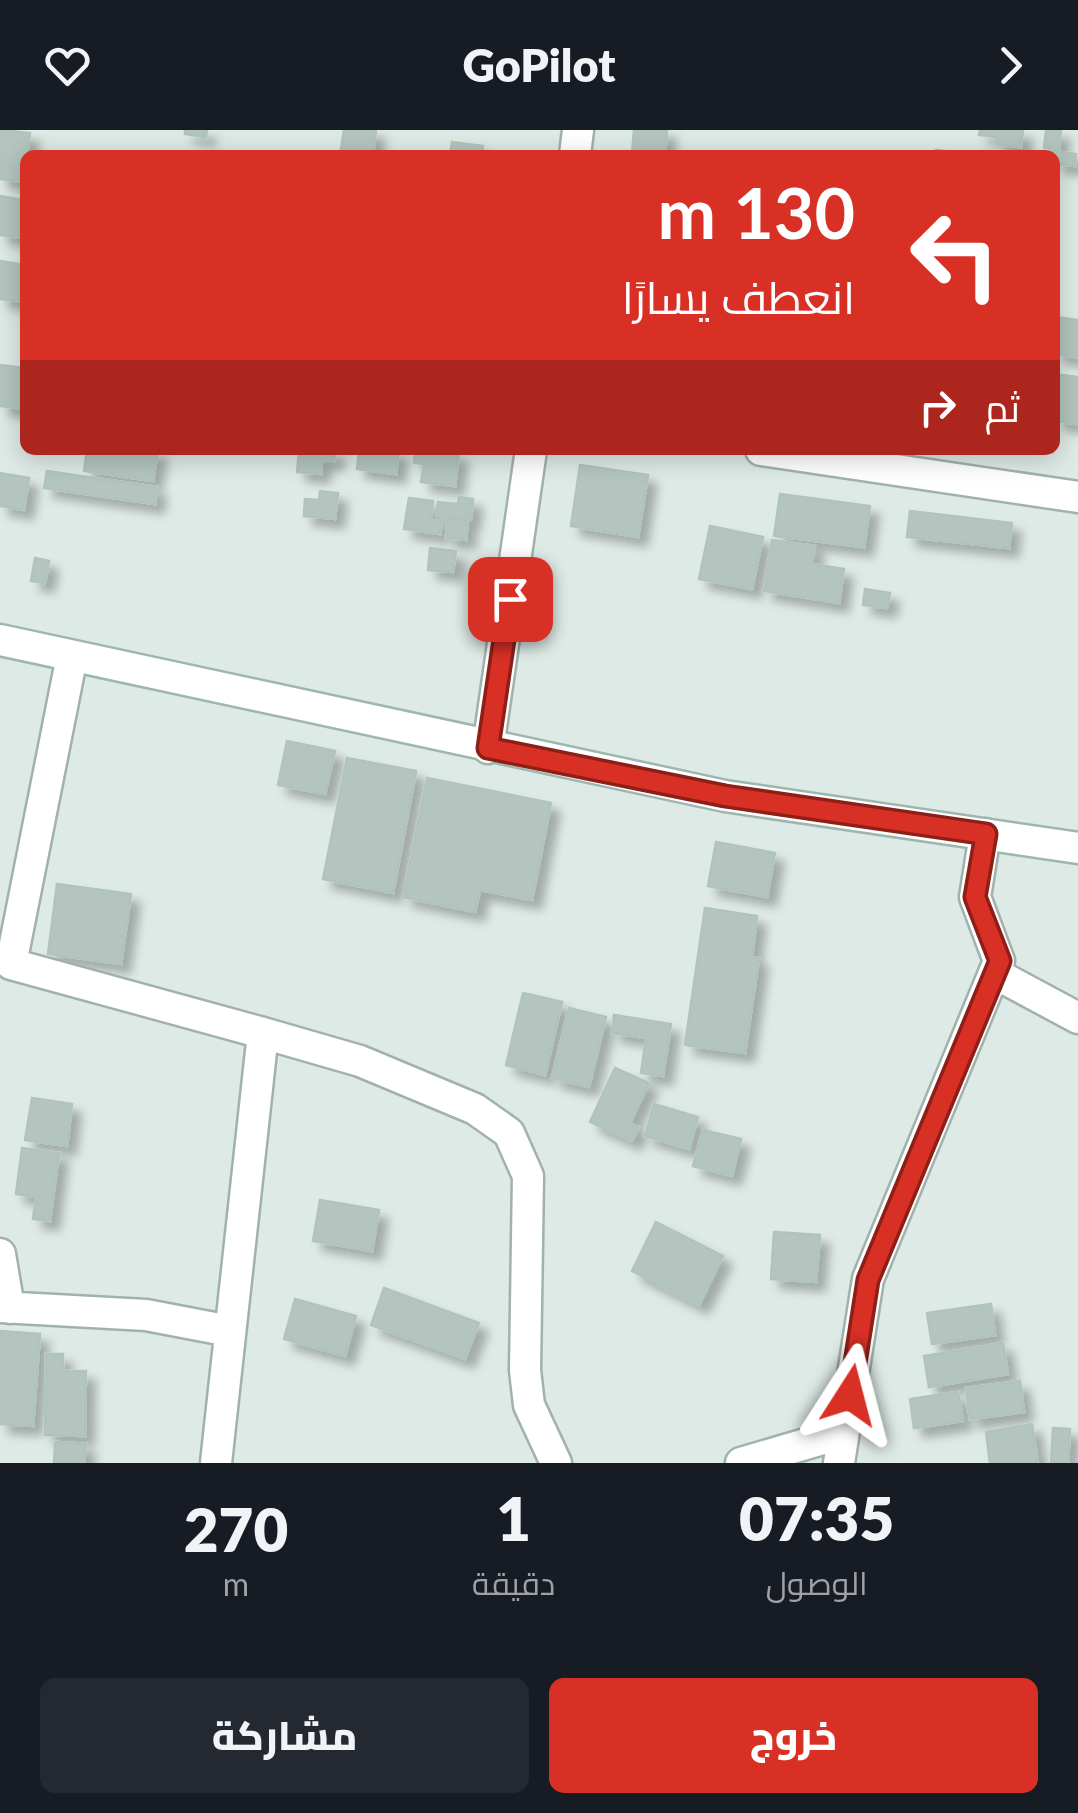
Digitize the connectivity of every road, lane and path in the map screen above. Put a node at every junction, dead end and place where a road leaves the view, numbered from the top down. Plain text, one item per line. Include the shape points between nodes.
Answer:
1 (530, 455) edge
2 (795, 455) edge
3 (1078, 497) edge
4 (0, 640) edge
5 (72, 656) junction
6 (488, 748) junction
7 (986, 834) junction
8 (1078, 848) edge
9 (994, 974) junction
10 (1078, 1018) edge
11 (263, 1032) junction
12 (0, 1254) edge
13 (4, 1308) edge
14 (230, 1331) junction
15 (841, 1448) edge
16 (216, 1463) edge
17 (556, 1463) edge
18 (741, 1463) edge

1 - 6 street
2 - 3 street
4 - 5 street
5 - 6 street
5 - 11 street via 11,964
6 - 7 street via 725,796
7 - 8 street
7 - 9 street via 975,897 1000,961
9 - 10 street
9 - 15 street via 868,1280
11 - 14 street
11 - 17 street via 360,1060 475,1108 509,1133 528,1176 529,1406
12 - 13 street
13 - 14 street via 146,1316
14 - 16 street
15 - 18 street

